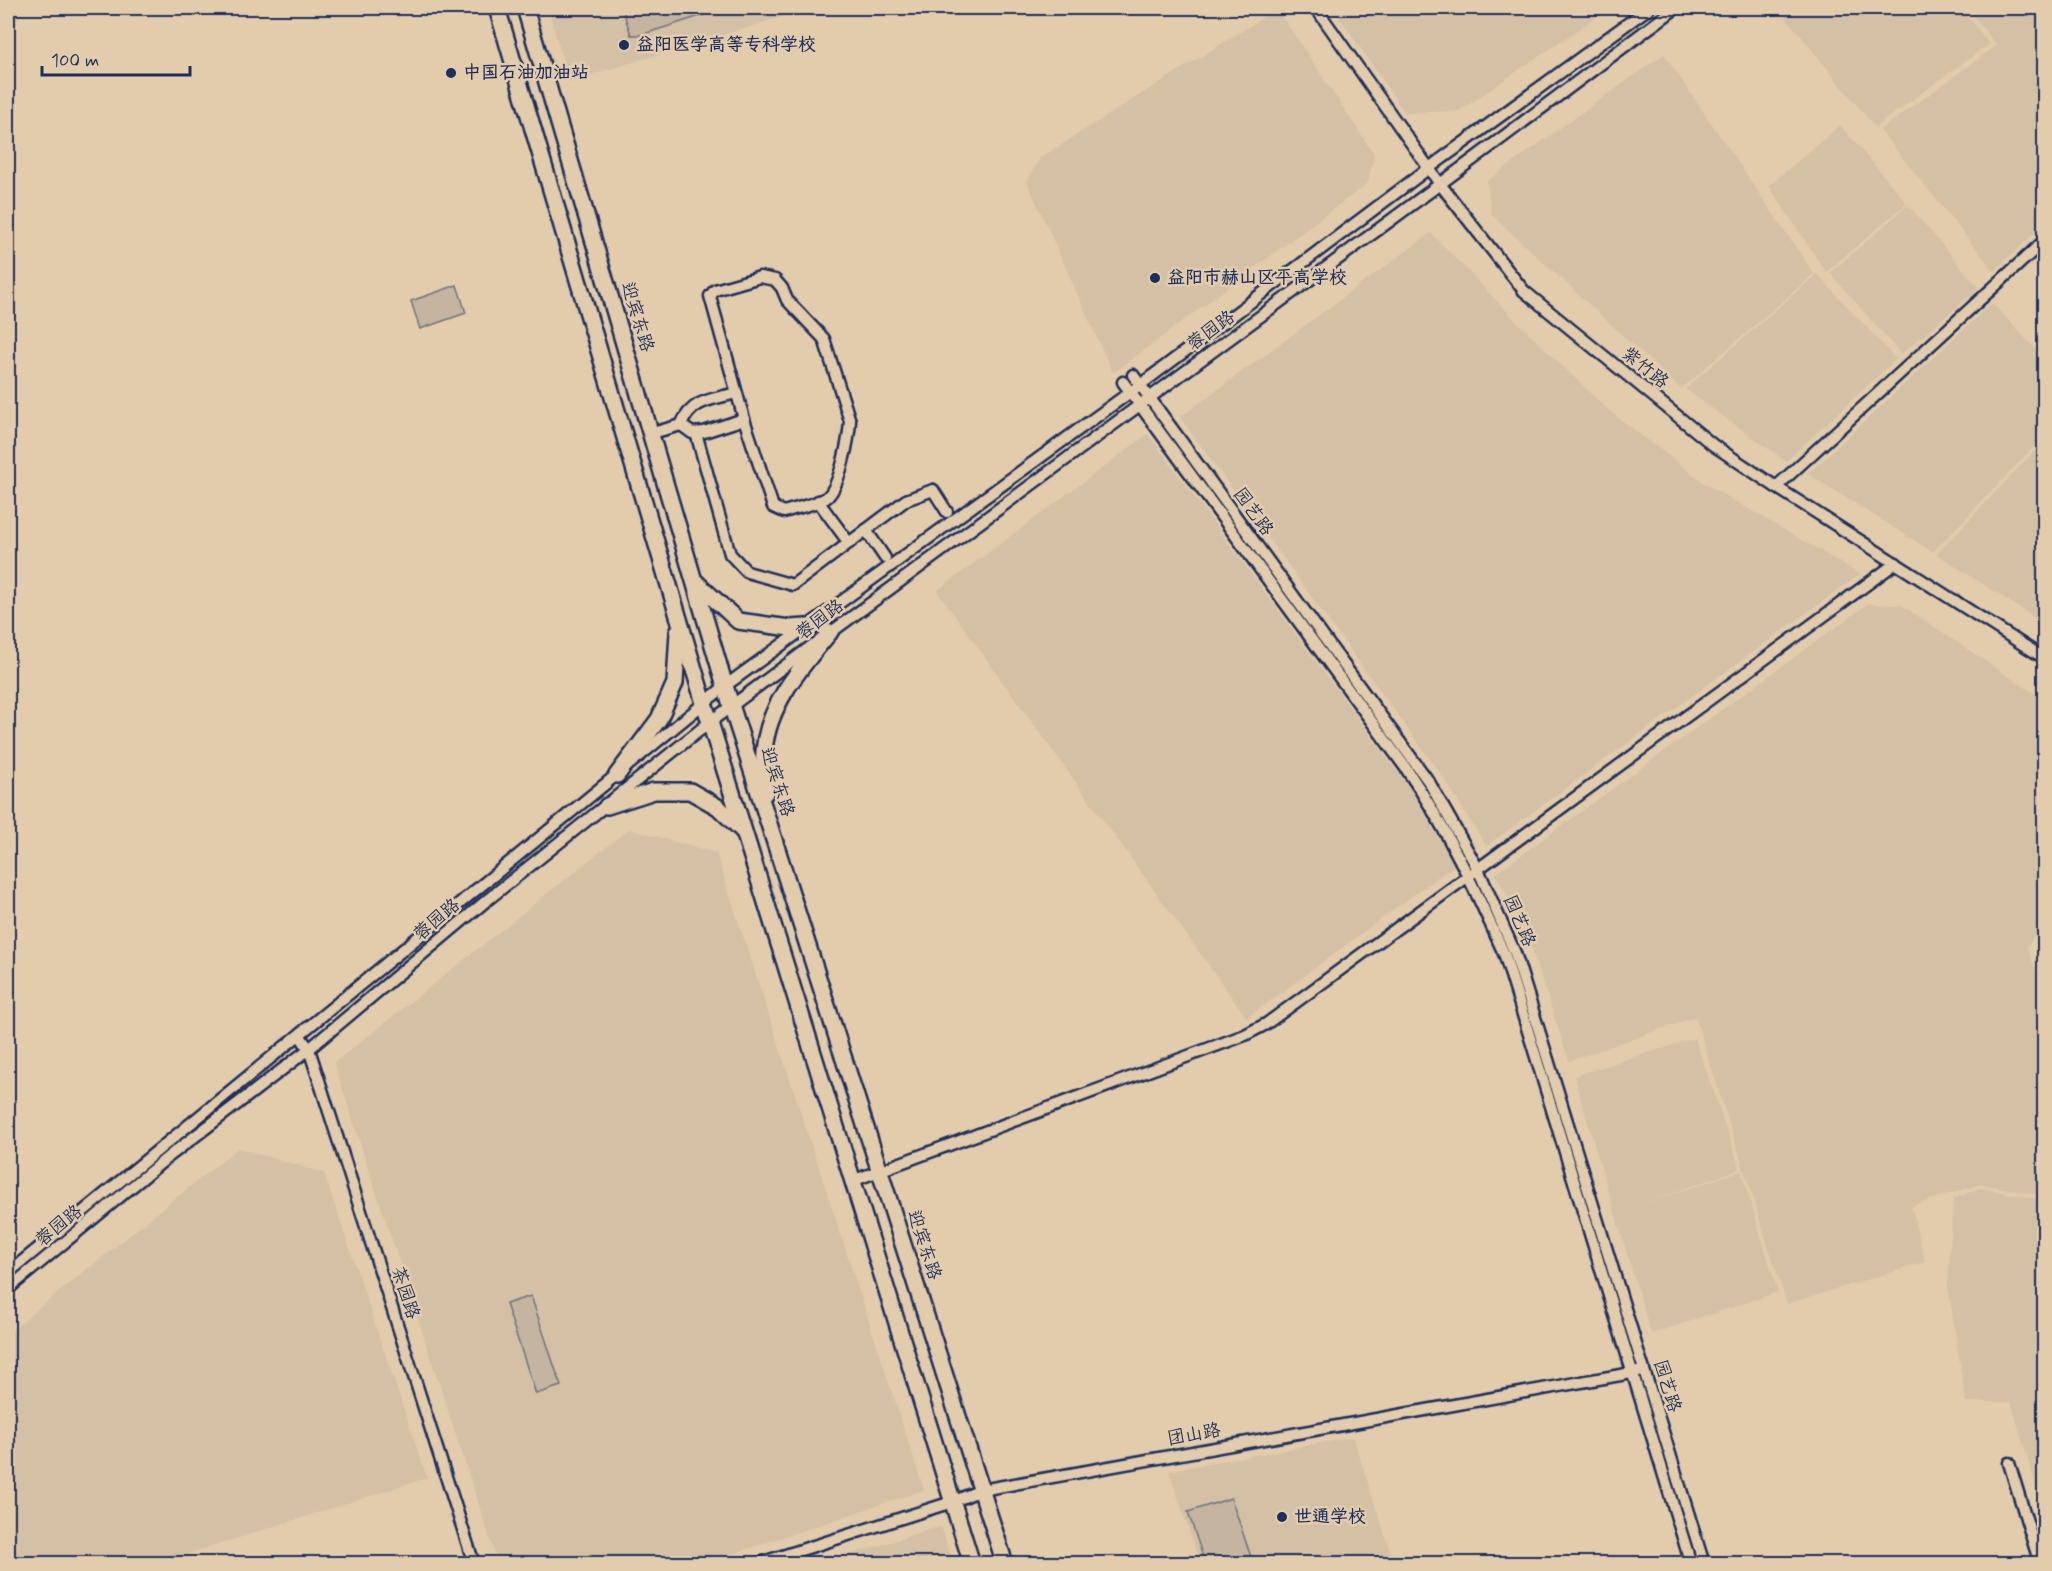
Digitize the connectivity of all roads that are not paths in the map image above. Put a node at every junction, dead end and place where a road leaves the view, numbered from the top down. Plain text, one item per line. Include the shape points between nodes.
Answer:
1 (497, 8) edge
2 (525, 8) edge
3 (1316, 8) edge
4 (1649, 8) edge
5 (1676, 8) edge
6 (557, 114) junction
7 (532, 123) junction
8 (1429, 168) junction
9 (1440, 184) junction
10 (2044, 241) edge
11 (1133, 375) dead end
12 (1123, 382) dead end
13 (1140, 385) junction
14 (1130, 392) junction
15 (736, 393) junction
16 (1149, 397) junction
17 (1140, 404) junction
18 (744, 419) junction
19 (681, 425) junction
20 (652, 433) junction
21 (696, 433) junction
22 (1776, 487) junction
23 (818, 501) junction
24 (947, 512) dead end
25 (866, 530) junction
26 (849, 543) junction
27 (885, 558) dead end
28 (689, 560) junction
29 (1896, 563) junction
30 (663, 567) junction
31 (696, 582) junction
32 (679, 620) junction
33 (806, 627) junction
34 (830, 632) junction
35 (2044, 658) edge
36 (725, 686) junction
37 (704, 703) junction
38 (733, 706) junction
39 (710, 722) junction
40 (617, 775) junction
41 (607, 806) junction
42 (766, 811) junction
43 (771, 827) junction
44 (744, 833) junction
45 (1473, 872) junction
46 (300, 1036) junction
47 (309, 1049) junction
48 (880, 1172) junction
49 (852, 1181) junction
50 (8, 1273) edge
51 (8, 1289) edge
52 (1645, 1371) junction
53 (1632, 1372) junction
54 (2009, 1463) dead end
55 (981, 1490) junction
56 (952, 1502) junction
57 (474, 1563) edge
58 (757, 1563) edge
59 (972, 1563) edge
60 (1005, 1563) edge
61 (1691, 1563) edge
62 (1704, 1563) edge
63 (2040, 1563) edge

1 - 7 highway
2 - 6 highway, 迎宾东路
3 - 8 street, 紫竹路
4 - 8 street, 蓉园路
5 - 9 street, 蓉园路
6 - 7 highway
6 - 20 highway, 迎宾东路
7 - 30 highway
8 - 9 street, 紫竹路
8 - 13 street, 蓉园路
9 - 16 street, 蓉园路
9 - 22 street, 紫竹路 via 1524,291 1713,445
10 - 22 street
11 - 13 street, 园艺路
12 - 14 street, 园艺路
13 - 14 street, 蓉园路
13 - 16 street, 园艺路
14 - 17 street, 园艺路
14 - 33 street, 蓉园路
15 - 18 street
15 - 19 street via 694,405
15 - 23 street via 710,297 715,290 760,277 775,280 787,300 824,339 850,421 835,485 826,498
16 - 17 street, 蓉园路
16 - 45 street, 园艺路 via 1429,782
17 - 34 street, 蓉园路
17 - 45 street, 园艺路 via 1405,766
18 - 21 street
18 - 23 street via 773,507 784,512
19 - 20 street
19 - 21 street
20 - 28 highway, 迎宾东路
21 - 26 street via 730,554 747,572 793,585
22 - 29 street, 紫竹路
23 - 26 street
24 - 25 street via 933,490 906,500
25 - 26 street
25 - 27 street
28 - 30 highway
28 - 31 highway, 迎宾东路
29 - 35 street, 紫竹路
29 - 45 street
30 - 32 highway
31 - 33 highway via 738,621
31 - 36 highway, 迎宾东路
32 - 37 highway
32 - 40 highway via 675,683 659,719
33 - 36 street, 蓉园路
34 - 38 street, 蓉园路
34 - 42 highway via 796,673 773,714 764,751
36 - 37 street, 蓉园路
36 - 38 highway, 迎宾东路
37 - 39 highway
37 - 40 street, 蓉园路
38 - 39 street, 蓉园路
38 - 42 highway, 迎宾东路
39 - 41 street, 蓉园路
39 - 44 highway
40 - 46 street, 蓉园路
41 - 44 highway via 654,792 690,791 718,807
41 - 47 street, 蓉园路
42 - 43 highway, 迎宾东路
43 - 44 highway
43 - 48 highway, 迎宾东路
44 - 49 highway
45 - 48 street via 1266,1024 1245,1035
45 - 52 street, 园艺路 via 1515,952
45 - 53 street, 园艺路 via 1505,956
46 - 47 street, 茶园路
46 - 50 street, 蓉园路
47 - 51 street, 蓉园路 via 168,1157
47 - 57 street, 茶园路
48 - 49 street
48 - 55 highway, 迎宾东路
49 - 56 highway
52 - 53 street, 团山路
52 - 62 street, 园艺路
53 - 55 street, 团山路
53 - 61 street, 园艺路
54 - 63 street
55 - 56 street, 团山路
55 - 60 highway, 迎宾东路
56 - 58 street, 团山路
56 - 59 highway

